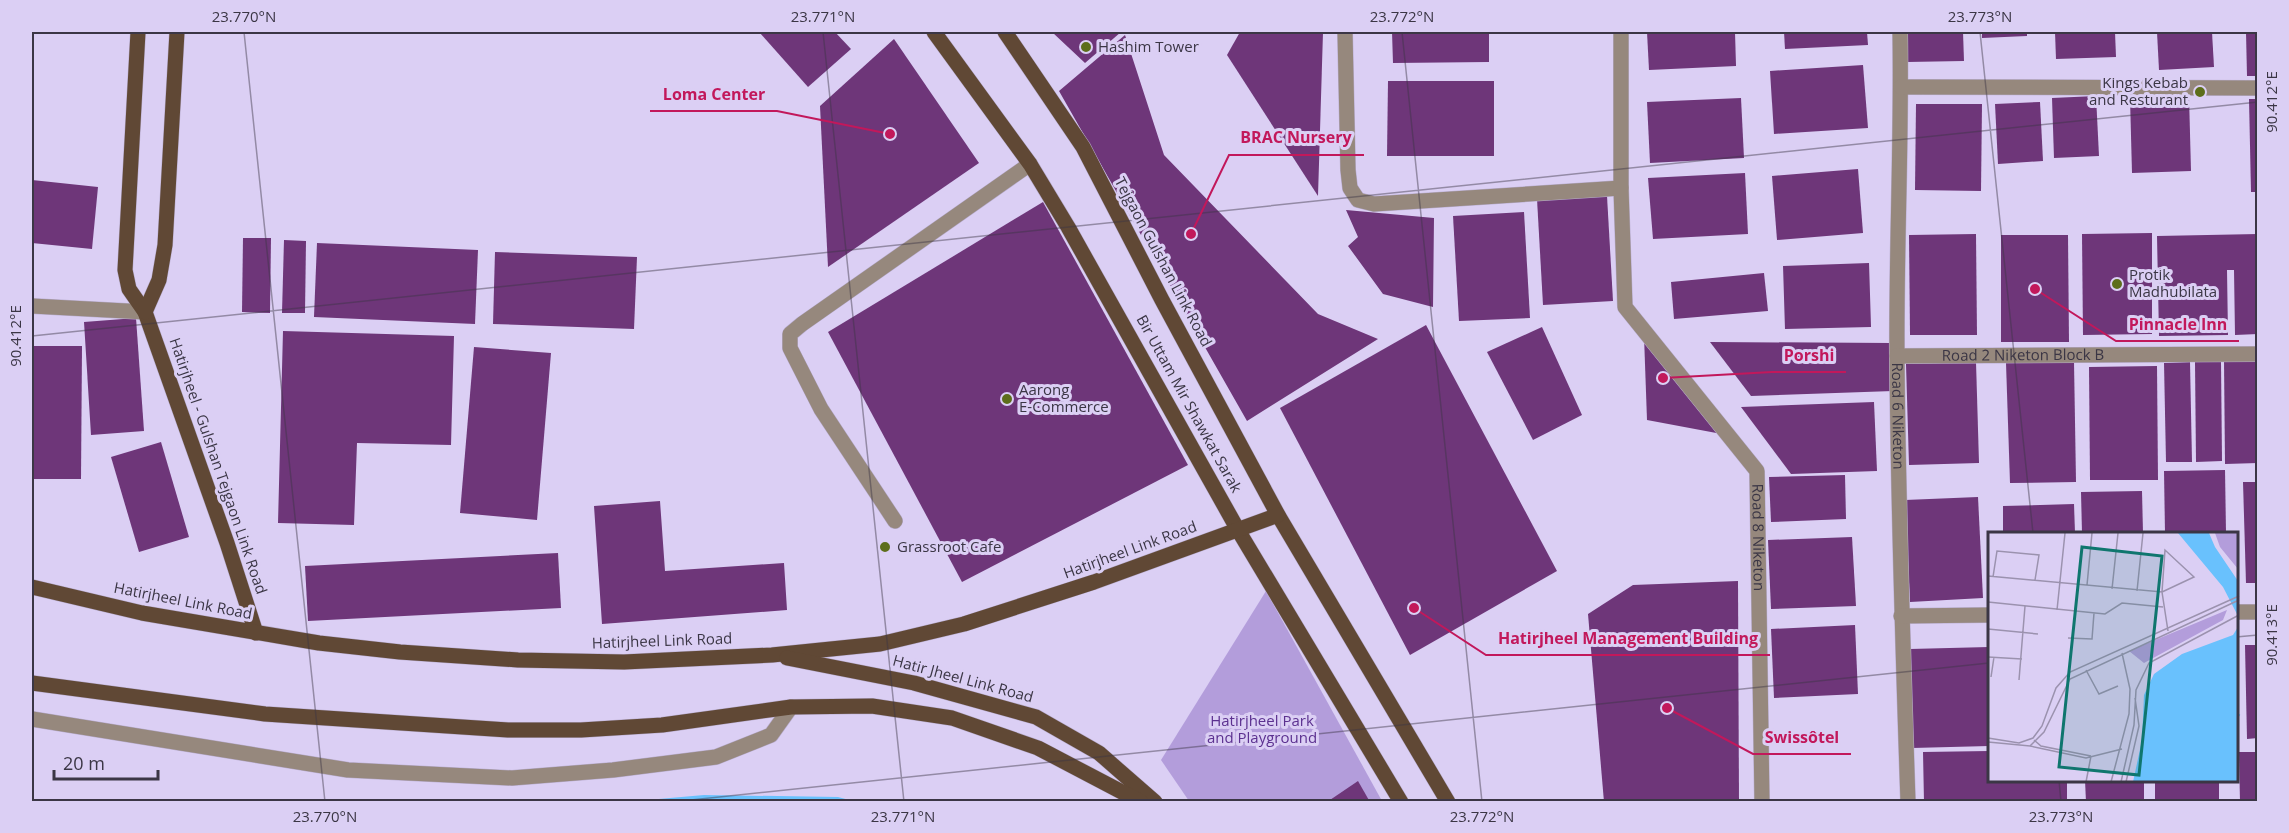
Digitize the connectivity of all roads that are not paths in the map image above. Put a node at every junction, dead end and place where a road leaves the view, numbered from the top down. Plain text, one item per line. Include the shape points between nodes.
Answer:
1 (138, 32) edge
2 (177, 32) edge
3 (934, 32) edge
4 (1005, 32) edge
5 (1345, 32) edge
6 (1621, 32) edge
7 (1900, 32) edge
8 (1901, 87) junction
9 (2258, 88) edge
10 (1030, 164) junction
11 (1621, 188) junction
12 (32, 306) edge
13 (146, 312) junction
14 (2258, 354) edge
15 (1897, 356) junction
16 (1278, 515) junction
17 (895, 521) dead end
18 (1238, 530) junction
19 (32, 587) edge
20 (2238, 612) edge
21 (2258, 612) edge
22 (1988, 615) edge
23 (1901, 616) junction
24 (256, 633) junction
25 (772, 655) junction
26 (32, 683) edge
27 (791, 708) junction
28 (32, 719) edge
29 (1141, 801) edge
30 (1155, 801) edge
31 (1401, 801) edge
32 (1448, 801) edge
33 (1762, 801) edge
34 (1908, 801) edge

1 - 13 main road, Hatirjheel - Gulshan Tejgaon Link Road via 125,270 129,289
2 - 13 main road via 165,245 159,280
3 - 10 main road, Bir Uttam Mir Shawkat Sarak
4 - 16 main road, Tejgaon Gulshan Link Road via 1083,147
5 - 11 street via 1348,170 1350,188 1358,201 1374,204
6 - 11 street, Road 8 Niketon
7 - 8 street, Road 6 Niketon
8 - 9 street
8 - 15 street, Road 6 Niketon
10 - 17 street via 790,334 790,348 821,409
10 - 18 main road, Bir Uttam Mir Shawkat Sarak via 1124,323
11 - 33 street, Road 8 Niketon via 1625,307 1757,471
12 - 13 street
13 - 24 main road, Hatirjheel - Gulshan Tejgaon Link Road
14 - 15 street, Road 2 Niketon Block B
15 - 23 street, Road 6 Niketon
16 - 18 main road, Hatirjheel Link Road
16 - 32 main road, Tejgaon Gulshan Link Road
18 - 25 main road, Hatirjheel Link Road via 964,624 880,644
18 - 31 main road, Bir Uttam Mir Shawkat Sarak
19 - 24 main road, Hatirjheel Link Road via 142,613
20 - 21 street
22 - 23 street
23 - 34 street, Road 6 Niketon
24 - 25 main road, Hatirjheel Link Road via 400,652 518,660 624,662
25 - 30 main road, Hatir Jheel Link Road via 914,683 1036,717 1099,753
26 - 27 main road via 265,714 508,730 662,725
27 - 28 street via 771,735 716,757 512,778 348,770
27 - 29 main road via 872,706 952,718 1038,748

